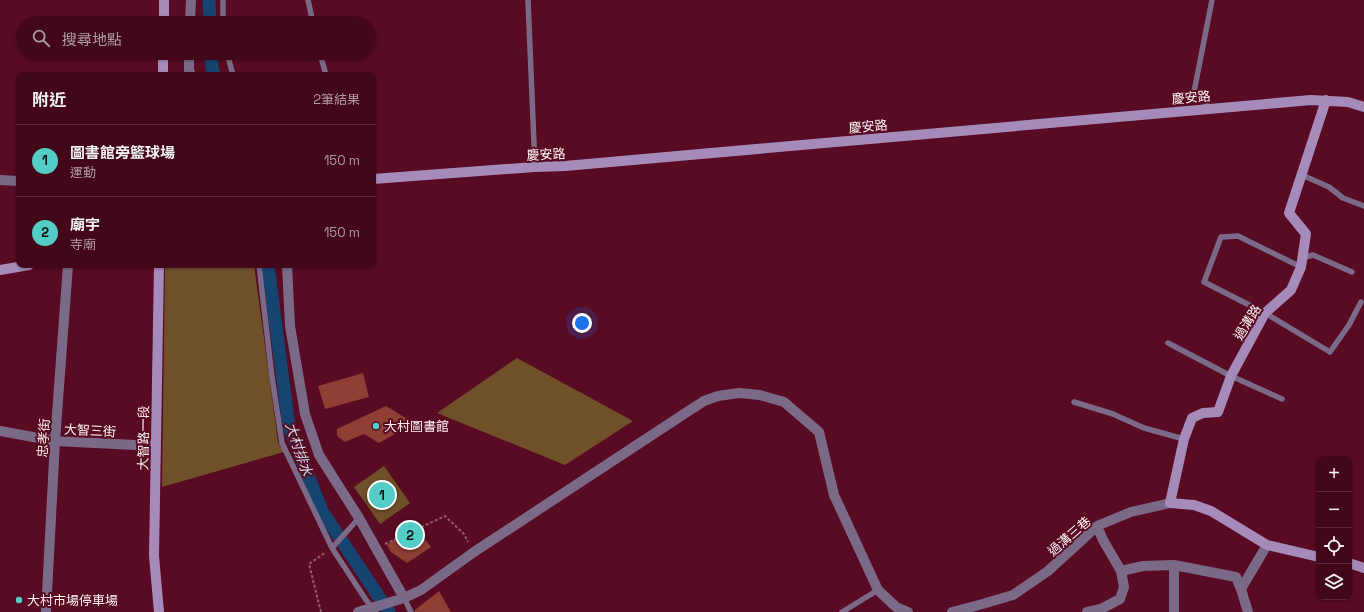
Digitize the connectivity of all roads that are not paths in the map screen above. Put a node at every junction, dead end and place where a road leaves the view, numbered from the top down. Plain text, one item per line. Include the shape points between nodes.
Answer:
1 (164, 0) edge
2 (191, 0) edge
3 (223, 0) edge
4 (308, 0) edge
5 (528, 0) edge
6 (1212, 0) edge
7 (164, 16) edge
8 (190, 16) edge
9 (223, 16) edge
10 (311, 16) edge
11 (163, 60) edge
12 (189, 60) edge
13 (229, 60) edge
14 (322, 60) edge
15 (163, 72) edge
16 (190, 72) edge
17 (232, 72) edge
18 (325, 72) edge
19 (1326, 100) junction
20 (1364, 107) edge
21 (1204, 109) junction
22 (535, 167) junction
23 (1302, 175) junction
24 (376, 179) edge
25 (0, 180) edge
26 (16, 181) edge
27 (1364, 206) edge
28 (1302, 262) junction
29 (16, 267) edge
30 (68, 268) edge
31 (159, 268) edge
32 (259, 268) edge
33 (287, 268) edge
34 (0, 270) edge
35 (1352, 272) dead end
36 (1361, 302) dead end
37 (1265, 313) junction
38 (1168, 343) dead end
39 (1230, 376) junction
40 (1282, 399) dead end
41 (1074, 402) dead end
42 (0, 431) edge
43 (1184, 439) junction
44 (55, 441) junction
45 (156, 446) junction
46 (1170, 503) junction
47 (359, 518) junction
48 (1097, 526) junction
49 (1267, 545) junction
50 (332, 548) junction
51 (1316, 556) edge
52 (1352, 564) edge
53 (1174, 565) junction
54 (1364, 568) edge
55 (1121, 571) junction
56 (1241, 589) junction
57 (878, 590) junction
58 (404, 598) junction
59 (375, 610) edge
60 (46, 612) edge
61 (159, 612) edge
62 (358, 612) edge
63 (411, 612) edge
64 (842, 612) edge
65 (908, 612) edge
66 (952, 612) edge
67 (1087, 612) edge
68 (1174, 612) edge
69 (1248, 612) edge

1 - 7 street
2 - 8 street
3 - 9 lane
4 - 10 lane
5 - 22 lane
6 - 21 lane via 1193,97 1208,101
11 - 15 street
12 - 16 street
13 - 17 lane
14 - 18 lane
19 - 20 street, 慶安路 via 1348,102
19 - 21 street, 慶安路
19 - 23 street, 過溝路
21 - 22 street, 慶安路
22 - 24 street, 慶安路
23 - 27 lane via 1329,187 1343,198
23 - 28 street, 過溝路 via 1289,214 1306,234
25 - 26 street
28 - 35 lane via 1313,255
28 - 37 street, 過溝路 via 1291,290
28 - 37 lane via 1238,236 1221,237 1204,282
29 - 34 street
30 - 44 street, 忠孝街
31 - 45 street, 大智路一段
32 - 50 lane via 282,443
33 - 47 street via 290,326 305,414 319,456
36 - 37 lane via 1330,352
37 - 39 street, 過溝路
38 - 39 lane
39 - 40 lane
39 - 43 street, 過溝路 via 1218,412 1203,413 1192,418
41 - 43 lane via 1113,414 1144,428
42 - 44 street, 大智三街
43 - 46 street, 過溝路
44 - 45 street, 大智三街
44 - 60 street, 忠孝街
45 - 61 street, 大智路一段 via 154,556
46 - 48 street, 過溝三巷 via 1131,512
46 - 49 street, 過溝三巷 via 1194,505 1211,511
47 - 50 lane
47 - 58 street
48 - 55 street
48 - 66 street, 過溝三巷 via 1048,571 1013,594
49 - 51 street, 過溝三巷
49 - 56 street
50 - 59 lane
52 - 54 street
53 - 55 street via 1143,566
53 - 56 street via 1236,577
53 - 68 street
55 - 67 street via 1124,587 1120,599 1101,609
56 - 69 street
57 - 58 street via 834,495 819,432 784,402 760,395 739,393 704,401 474,552 421,590
57 - 64 lane
57 - 65 street via 896,607
58 - 59 street
58 - 63 lane
59 - 62 street

